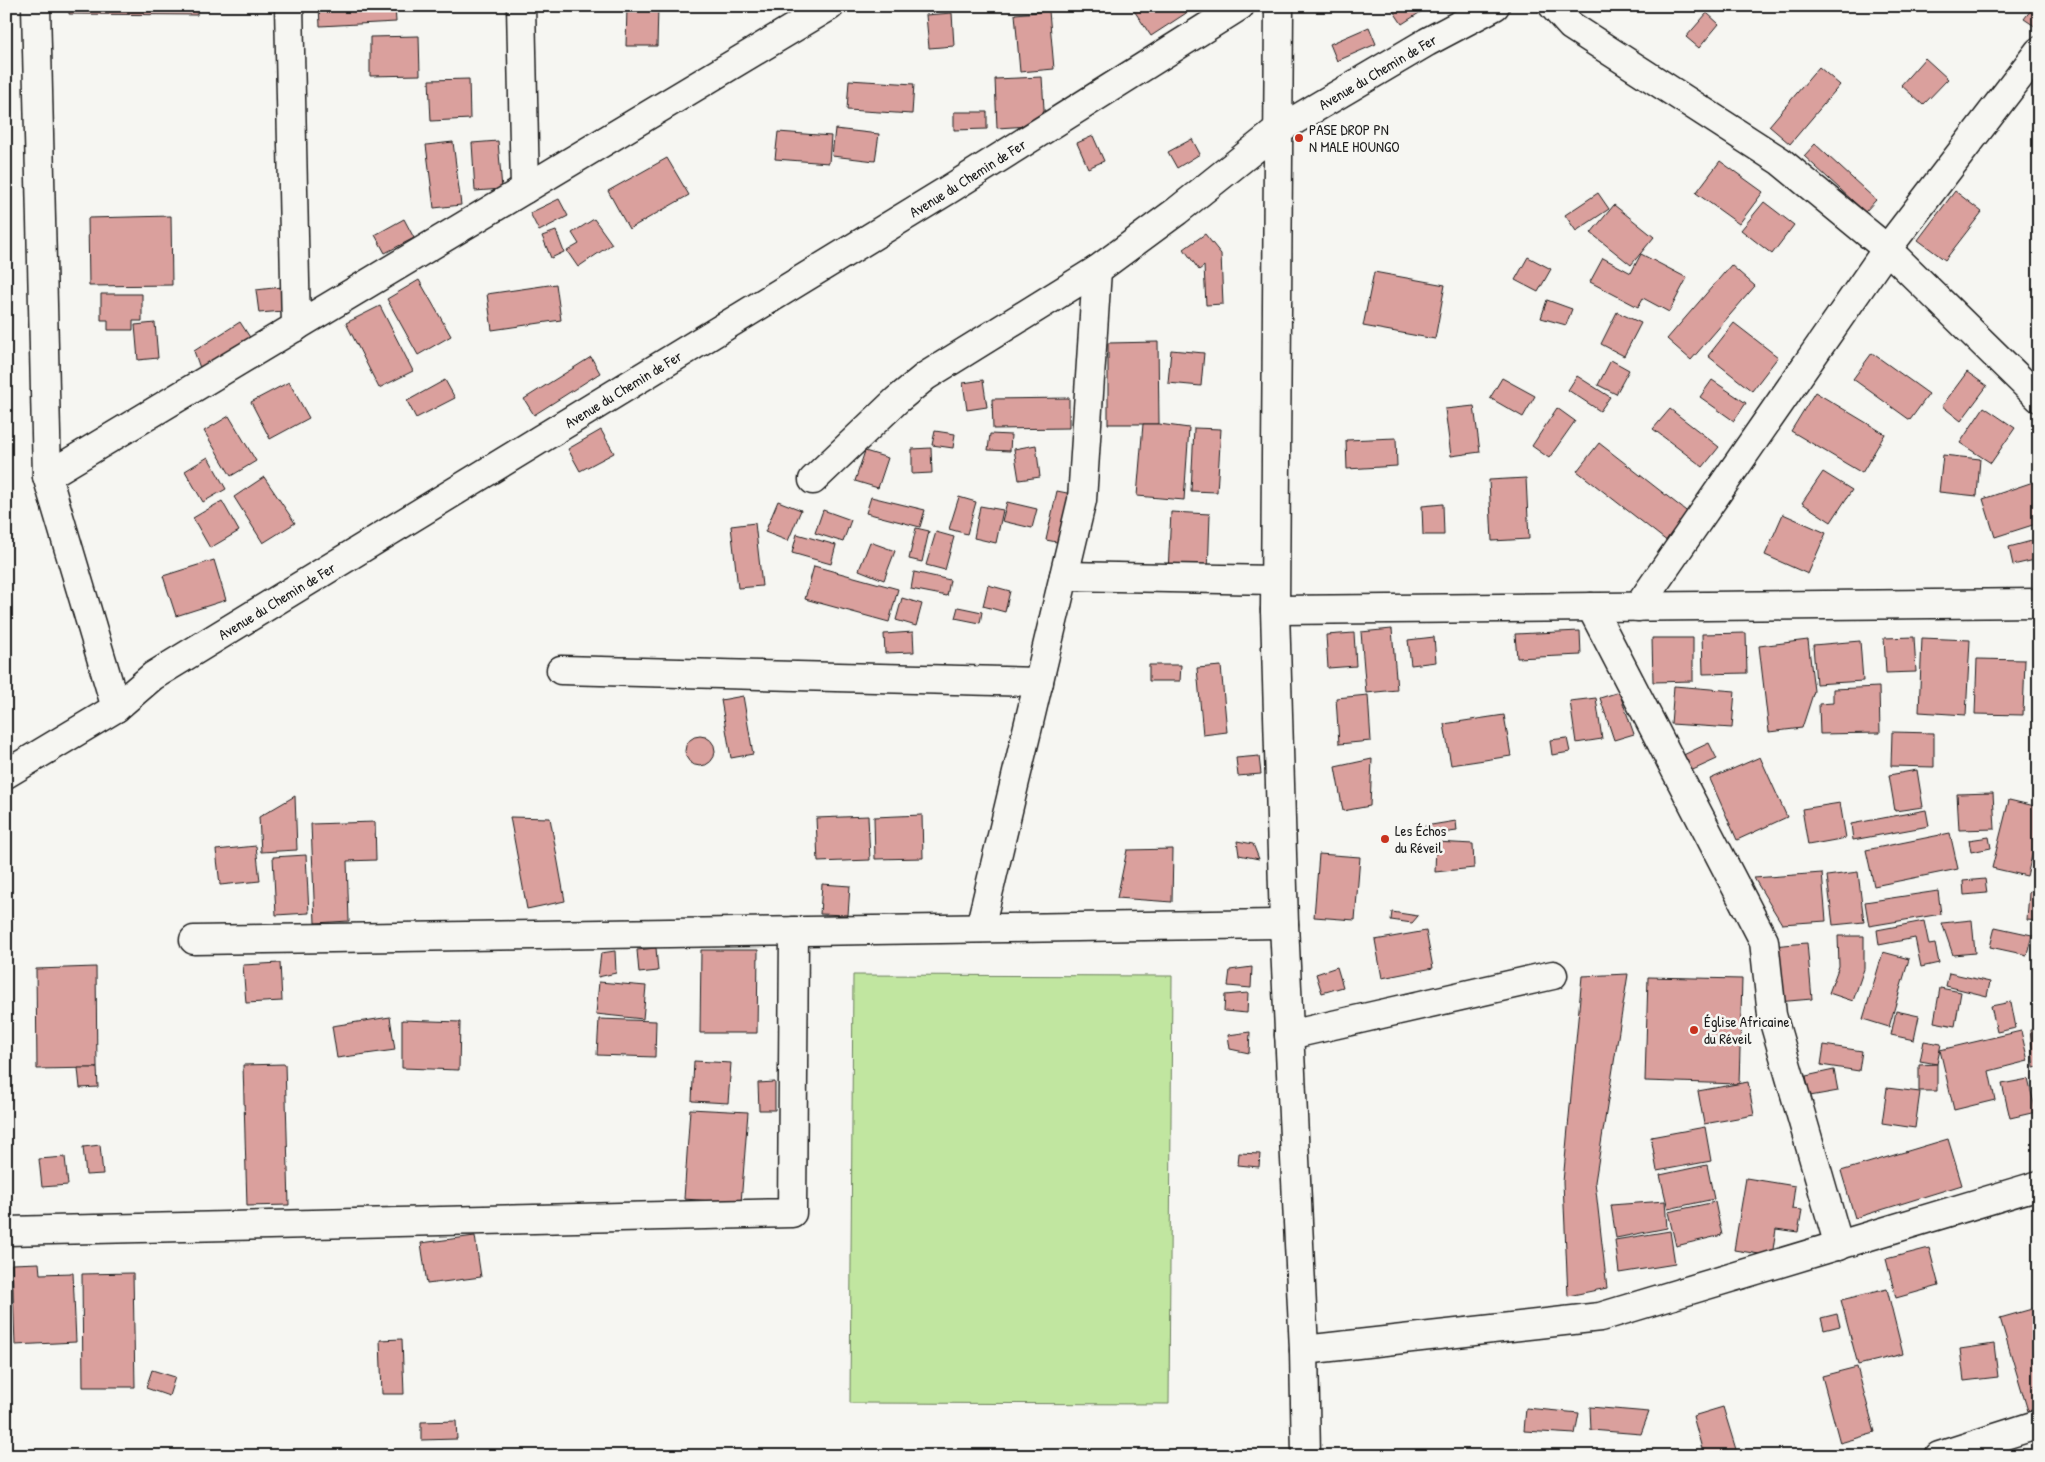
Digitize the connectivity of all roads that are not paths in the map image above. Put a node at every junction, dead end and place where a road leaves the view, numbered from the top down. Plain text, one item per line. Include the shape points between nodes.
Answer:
1 (36, 6) edge
2 (289, 6) edge
3 (521, 6) edge
4 (830, 6) edge
5 (1240, 6) edge
6 (1280, 6) edge
7 (1494, 6) edge
8 (1554, 6) edge
9 (2039, 51) edge
10 (1278, 130) junction
11 (525, 189) junction
12 (1887, 249) junction
13 (1097, 270) junction
14 (296, 327) junction
15 (2039, 398) edge
16 (47, 476) junction
17 (813, 480) dead end
18 (1064, 576) junction
19 (1274, 580) junction
20 (2039, 603) edge
21 (1638, 607) junction
22 (1591, 608) junction
23 (1275, 610) junction
24 (561, 670) dead end
25 (1039, 682) junction
26 (116, 708) junction
27 (6, 774) edge
28 (1284, 924) junction
29 (980, 928) junction
30 (794, 931) junction
31 (194, 940) dead end
32 (1552, 975) dead end
33 (1289, 1035) junction
34 (2039, 1184) edge
35 (6, 1232) edge
36 (1838, 1246) junction
37 (1304, 1350) junction
38 (2039, 1424) edge
39 (1306, 1456) edge
40 (1939, 1456) edge

1 - 16 street
2 - 14 street
3 - 11 street
4 - 11 street
5 - 26 street, Avenue du Chemin de Fer via 948,190 153,676
6 - 10 street
7 - 10 street, Avenue du Chemin de Fer
8 - 12 street via 1571,26 1780,161
9 - 12 street
10 - 13 street, Avenue du Chemin de Fer
10 - 19 street
11 - 14 street
12 - 15 street
12 - 21 street
13 - 17 street, Avenue du Chemin de Fer via 926,376
13 - 18 street via 1082,500
14 - 16 street
16 - 26 street
18 - 19 street
18 - 25 street
19 - 23 street
20 - 21 street
21 - 22 street
22 - 23 street
22 - 36 street via 1764,941 1772,1015
23 - 28 street
24 - 25 street
25 - 29 street
26 - 27 street, Avenue du Chemin de Fer
28 - 29 street
28 - 33 street
29 - 30 street
30 - 31 street
30 - 35 street via 792,1213
32 - 33 street
33 - 37 street
34 - 36 street
36 - 37 street via 1600,1317
37 - 39 street
38 - 40 street

